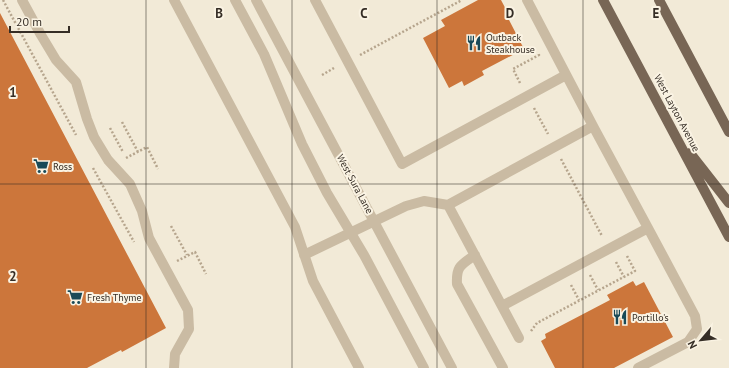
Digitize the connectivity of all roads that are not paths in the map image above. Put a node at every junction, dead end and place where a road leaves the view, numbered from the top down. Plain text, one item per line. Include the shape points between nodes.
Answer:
1 (22, 0) edge
2 (174, 0) edge
3 (235, 0) edge
4 (256, 0) edge
5 (315, 0) edge
6 (527, 0) edge
7 (603, 0) edge
8 (659, 0) edge
9 (566, 75) junction
10 (593, 126) junction
11 (672, 129) junction
12 (729, 132) edge
13 (729, 203) edge
14 (448, 205) junction
15 (375, 221) junction
16 (648, 228) junction
17 (351, 233) junction
18 (729, 237) edge
19 (304, 255) junction
20 (475, 255) junction
21 (502, 306) junction
22 (519, 338) road end
23 (174, 368) edge
24 (359, 368) edge
25 (424, 368) edge
26 (452, 368) edge
27 (503, 368) edge
28 (638, 368) edge

1 - 23 street via 56,60 76,82 86,119 94,137 108,160 130,184 142,210 149,238 188,310 189,329 175,354
2 - 19 street via 294,227
3 - 17 street via 264,54 302,144
4 - 15 street, West Sura Lane
5 - 9 street via 402,164
6 - 9 street
7 - 11 main road, West Layton Avenue
8 - 12 main road
9 - 10 street
10 - 14 street
10 - 16 street
11 - 13 main road
11 - 18 main road, West Layton Avenue
14 - 15 street via 424,201 406,206
14 - 20 street
15 - 17 street
15 - 26 street, West Sura Lane
16 - 21 street
16 - 28 street via 695,316 697,329 688,342
17 - 19 street
17 - 25 street
19 - 24 street via 313,281
20 - 21 street
20 - 27 street via 461,265 457,274 457,284
21 - 22 street

